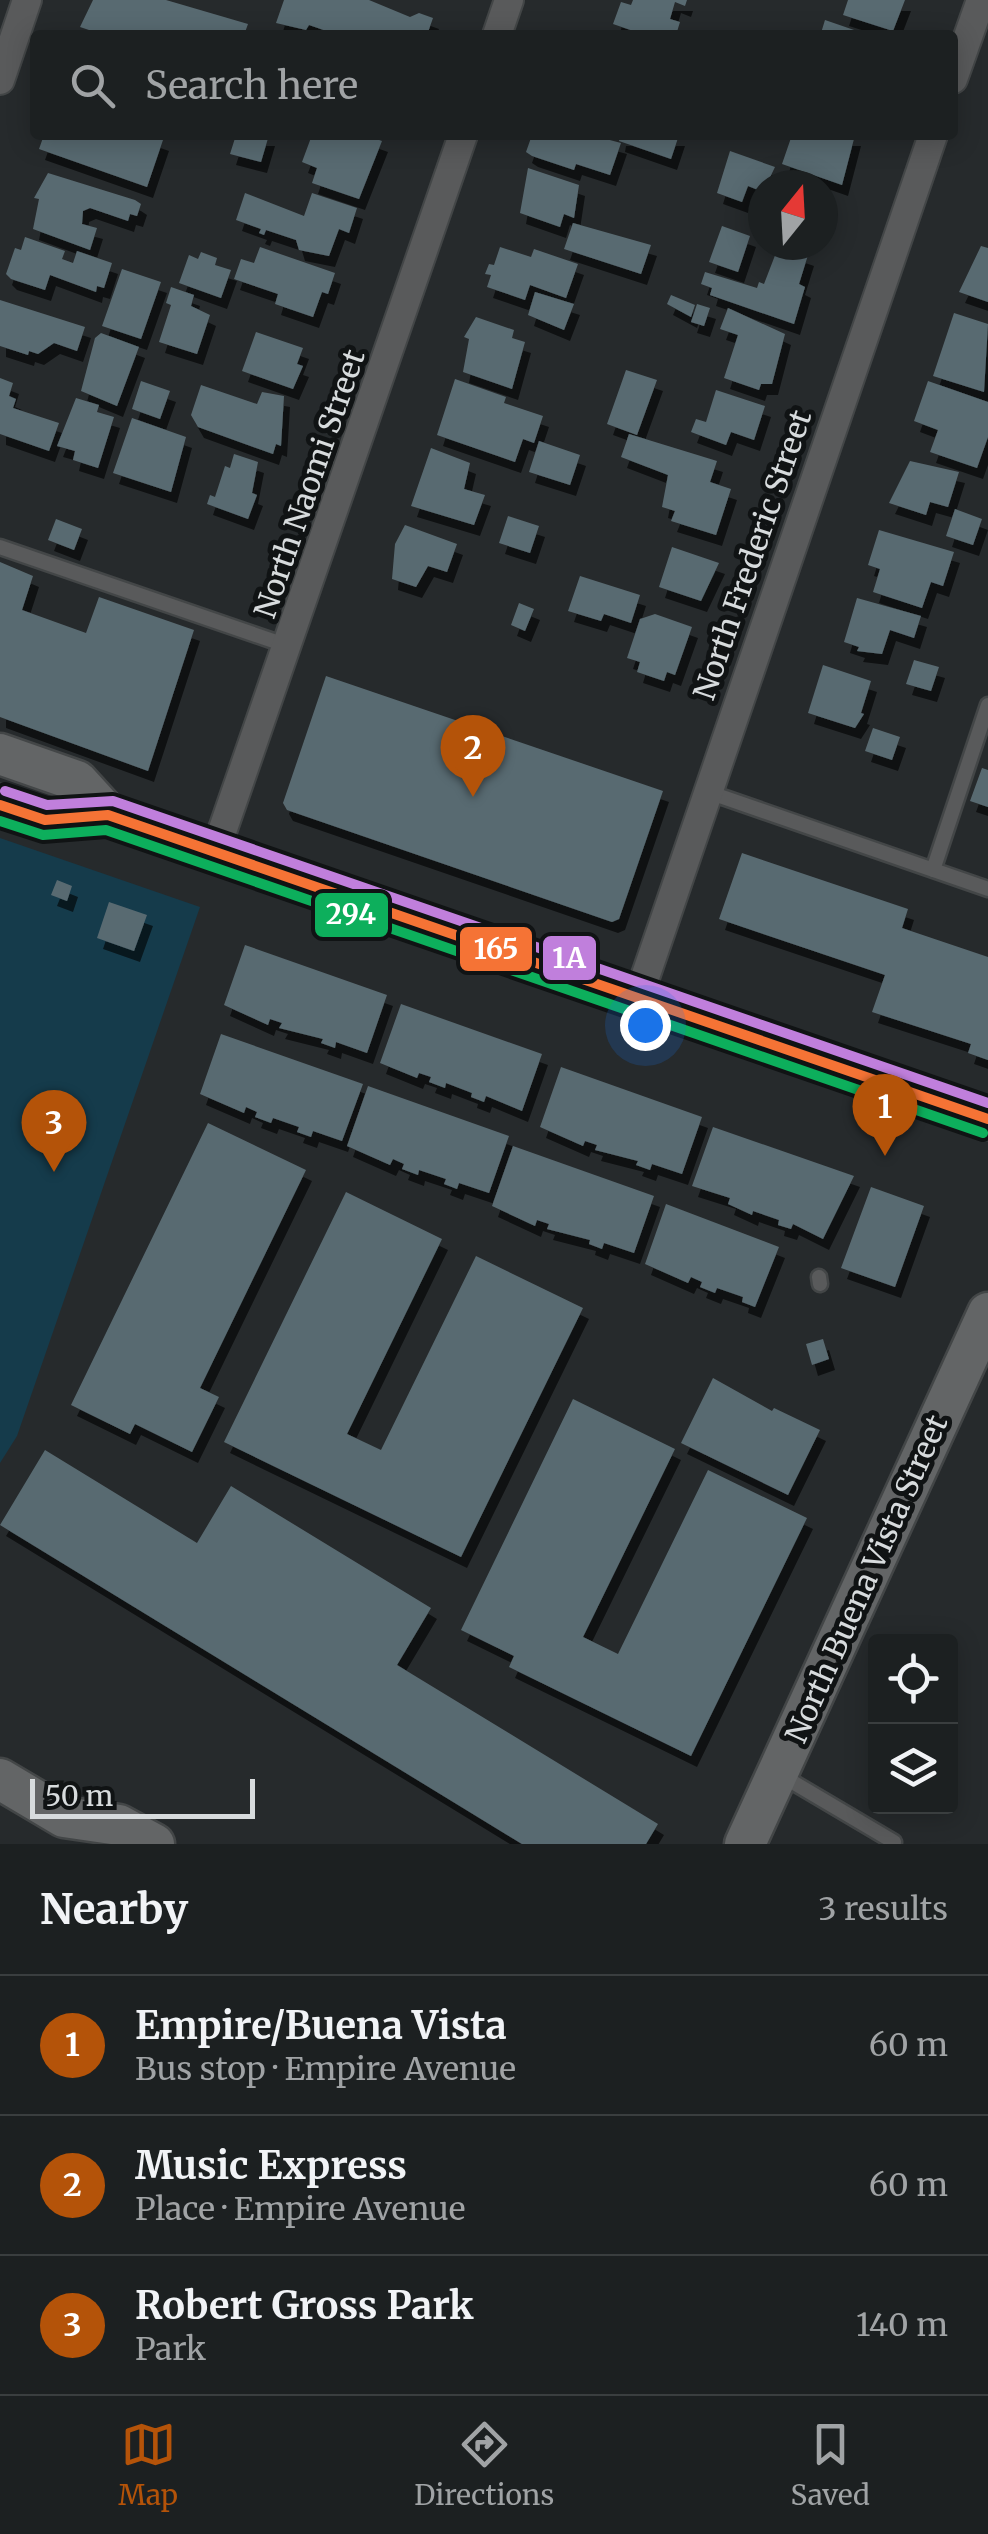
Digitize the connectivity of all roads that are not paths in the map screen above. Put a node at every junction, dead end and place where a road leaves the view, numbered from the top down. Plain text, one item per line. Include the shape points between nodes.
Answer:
1 (27, 0) edge
2 (508, 0) edge
3 (981, 0) edge
4 (499, 30) edge
5 (958, 65) edge
6 (0, 80) edge
7 (460, 140) edge
8 (932, 140) edge
9 (0, 547) edge
10 (289, 647) junction
11 (988, 705) edge
12 (0, 754) edge
13 (708, 792) junction
14 (0, 805) edge
15 (108, 815) junction
16 (214, 852) junction
17 (933, 870) junction
18 (988, 889) edge
19 (638, 998) junction
20 (988, 1119) edge
21 (988, 1314) edge
22 (779, 1774) junction
23 (0, 1779) edge
24 (72, 1830) edge
25 (894, 1842) edge
26 (154, 1844) edge
27 (745, 1844) edge

1 - 6 street
2 - 4 street
3 - 5 street
7 - 10 street, North Naomi Street
8 - 13 street, North Frederic Street
9 - 10 lane
10 - 16 street, North Naomi Street
11 - 17 lane
12 - 15 main road via 77,781
13 - 17 lane
13 - 19 street, North Frederic Street
14 - 15 main road via 45,820
15 - 16 main road
16 - 19 main road
17 - 18 lane
19 - 20 main road
21 - 22 main road, North Buena Vista Street
22 - 25 lane
22 - 27 main road, North Buena Vista Street
23 - 24 main road
24 - 26 main road via 119,1825

